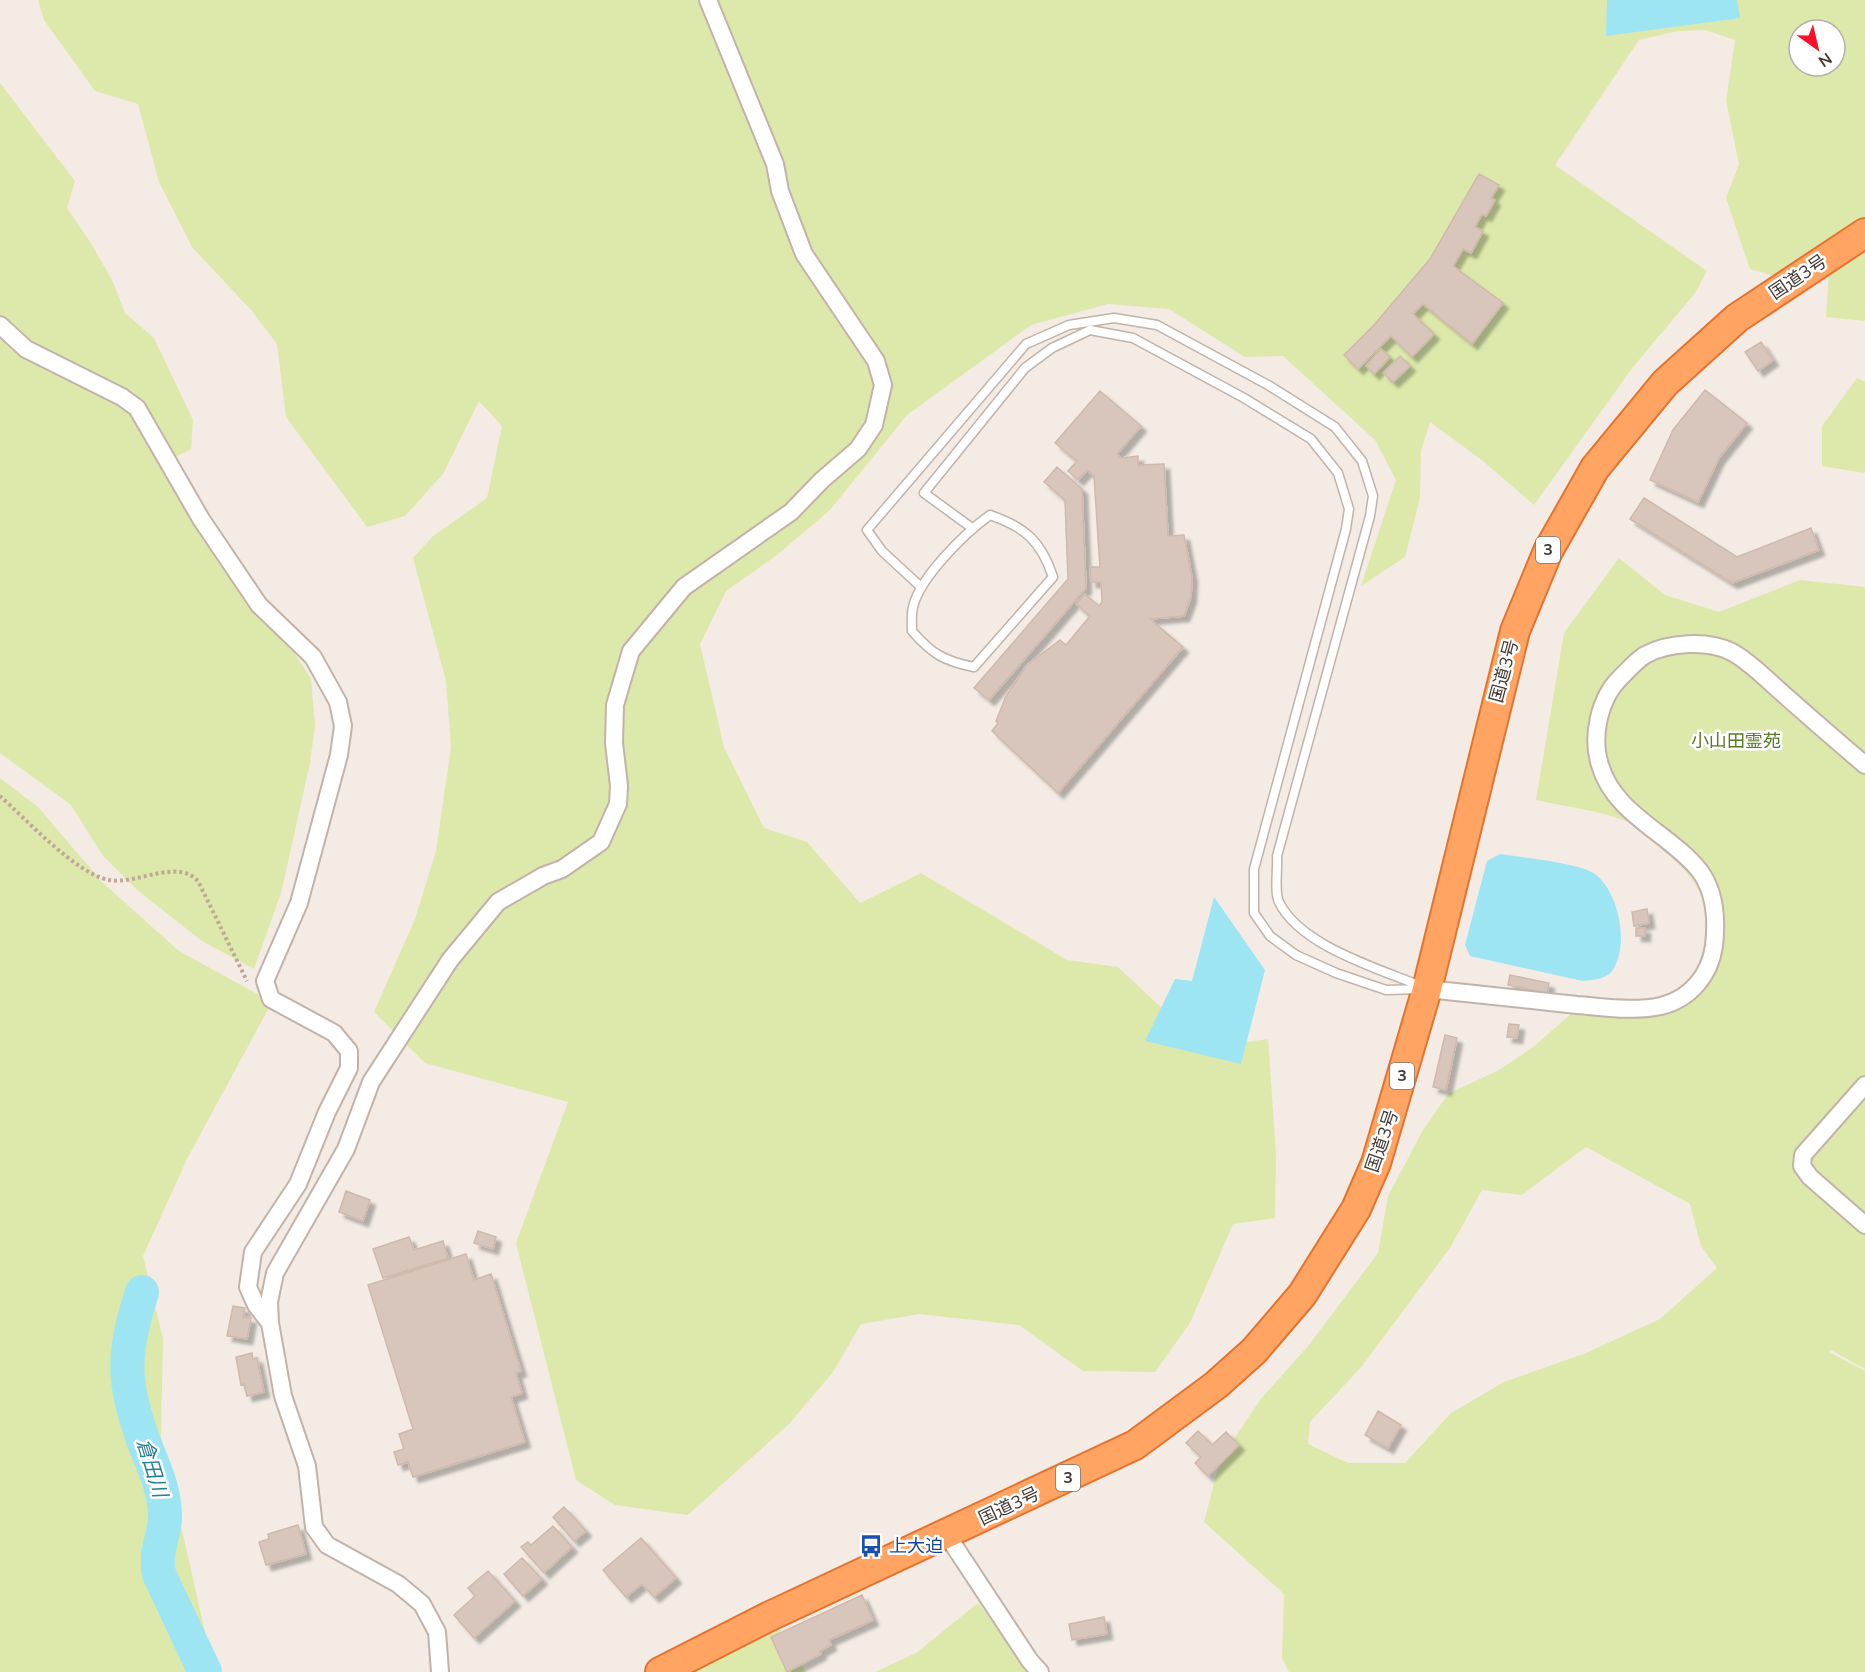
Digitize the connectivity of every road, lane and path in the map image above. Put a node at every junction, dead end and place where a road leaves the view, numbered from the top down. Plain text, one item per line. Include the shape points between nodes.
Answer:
1 (708, 0) edge
2 (1865, 233) edge
3 (0, 325) edge
4 (972, 528) junction
5 (921, 586) junction
6 (1865, 765) edge
7 (0, 795) edge
8 (1426, 988) junction
9 (268, 990) junction
10 (1865, 1085) edge
11 (1865, 1225) edge
12 (270, 1323) junction
13 (947, 1535) junction
14 (440, 1672) edge
15 (660, 1672) edge
16 (1040, 1672) edge

1 - 12 street via 775,164 780,191 804,254 876,361 884,385 874,425 858,449 791,512 684,587 631,651 615,705 618,804 601,842 562,870 543,876 498,902 450,960 371,1082 346,1149 275,1273 269,1302
2 - 8 highway, 国道3号 / 3 via 1737,318 1701,349 1665,382 1595,468 1548,551 1515,631
3 - 9 street via 26,349 137,408 201,519 259,605 313,657 338,702 343,726 339,756 299,903 265,981
4 - 5 lane
4 - 5 lane via 990,515 1014,524 1034,539 1053,577 974,667 950,662 928,650 912,631 913,608
4 - 8 lane via 924,493 1025,368 1052,348 1090,330 1133,338 1311,439 1338,473 1349,509 1254,869 1254,913 1270,936 1296,955 1336,973 1386,990
5 - 8 lane via 882,550 867,530 1026,344 1069,325 1114,318 1157,325 1268,385 1335,427 1362,461 1373,496 1278,856 1278,900 1294,923 1320,942
6 - 8 street via 1731,651 1703,644 1672,646 1645,655 1618,679 1603,705 1595,737 1600,766 1615,794 1683,854 1707,884 1715,910 1714,945 1707,972 1692,990 1663,1006 1627,1009
7 - 9 path via 78,866 107,880 135,880 176,871 192,875 254,994
8 - 13 highway, 国道3号 / 3 via 1391,1119 1356,1209 1302,1295 1254,1351 1180,1414 1135,1445
9 - 12 street via 272,999 333,1034 349,1051 349,1068 298,1184 253,1252 248,1287
10 - 11 street via 1803,1155 1802,1166 1810,1178
12 - 14 street via 283,1396 307,1466 314,1527 327,1545 398,1584 422,1604 437,1632
13 - 15 highway, 国道3号 / 3 via 768,1617
13 - 16 street

